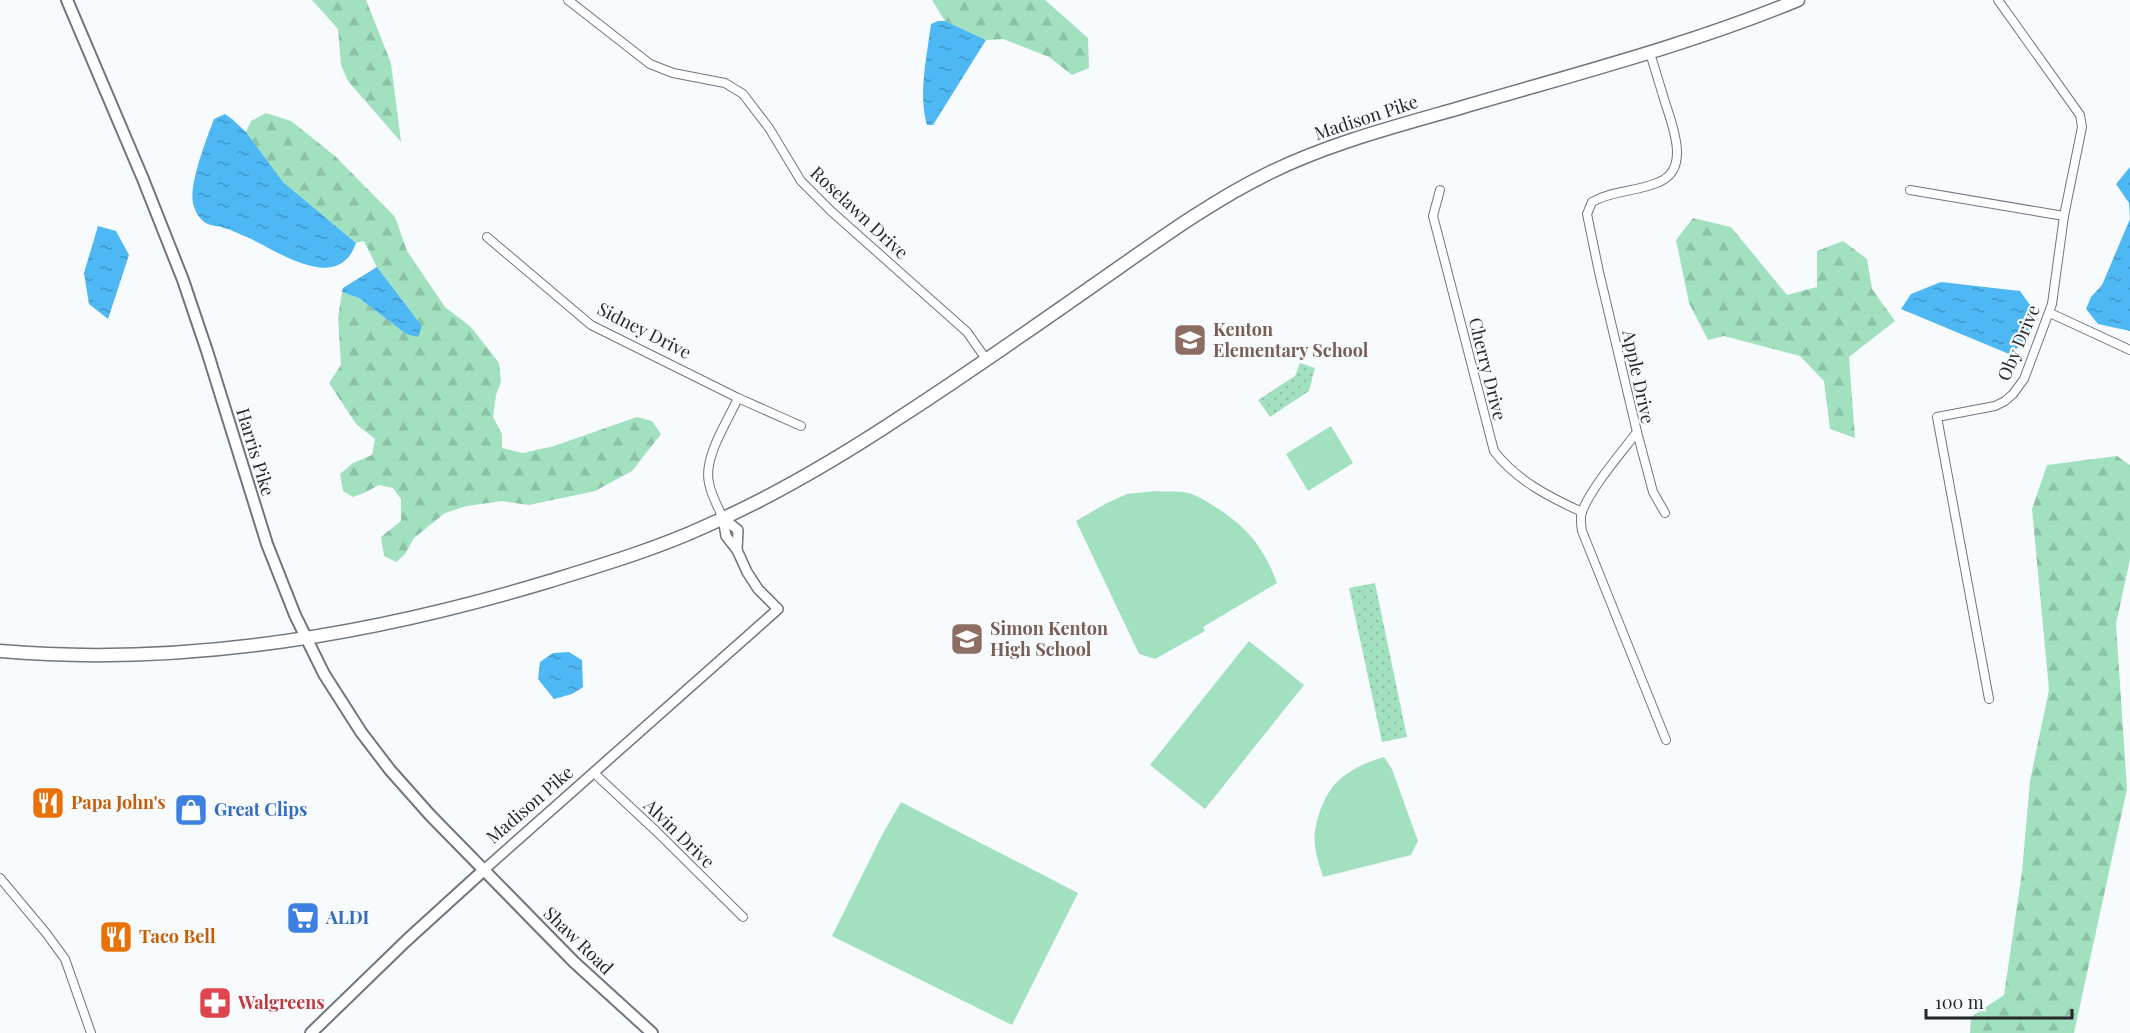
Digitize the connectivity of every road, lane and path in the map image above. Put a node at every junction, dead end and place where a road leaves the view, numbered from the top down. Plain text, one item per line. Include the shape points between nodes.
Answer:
1 (67, 0) edge
2 (568, 0) edge
3 (1798, 0) edge
4 (1998, 0) edge
5 (1650, 52) junction
6 (1440, 190) dead end
7 (1910, 190) dead end
8 (2064, 216) junction
9 (487, 237) dead end
10 (2050, 313) junction
11 (2130, 350) edge
12 (986, 359) junction
13 (738, 398) junction
14 (801, 426) dead end
15 (1637, 432) junction
16 (1582, 512) junction
17 (1665, 513) dead end
18 (723, 518) junction
19 (306, 639) junction
20 (0, 651) edge
21 (1989, 699) dead end
22 (1666, 740) dead end
23 (594, 773) junction
24 (485, 869) junction
25 (0, 878) edge
26 (743, 917) dead end
27 (91, 1033) edge
28 (311, 1033) edge
29 (651, 1033) edge

1 - 19 main road, Harris Pike via 183,280 267,544
2 - 12 street, Roselawn Drive via 650,64 673,73 725,83 743,94 801,181 967,332
3 - 5 main road, Madison Pike via 1748,21
4 - 8 street, Oby Drive via 2082,120
5 - 12 main road, Madison Pike via 1383,130 1299,159 1184,222
5 - 15 street, Apple Drive via 1675,135 1676,164 1660,182 1605,194 1592,202 1587,214
6 - 16 street, Cherry Drive via 1433,216 1494,451 1512,472 1554,500
7 - 8 street
8 - 10 street, Oby Drive
9 - 13 street, Sidney Drive via 591,325
10 - 11 street
10 - 21 street, Oby Drive via 2024,379 2013,394 1995,406 1936,417
12 - 18 main road, Madison Pike via 852,448
13 - 14 street, Sidney Drive
13 - 18 street via 710,457 708,471
15 - 16 street, Apple Drive
15 - 17 street via 1653,492
16 - 22 street via 1582,531
18 - 19 main road, Madison Pike via 611,563 491,599
18 - 23 street, Madison Pike via 726,536 758,589 778,609
19 - 20 main road, Madison Pike via 154,653 51,655
19 - 24 main road, Harris Pike via 361,732 390,770
23 - 24 street, Madison Pike
23 - 26 street, Alvin Drive
24 - 28 main road, Madison Pike
24 - 29 main road, Shaw Road via 574,962
25 - 27 street via 65,959

